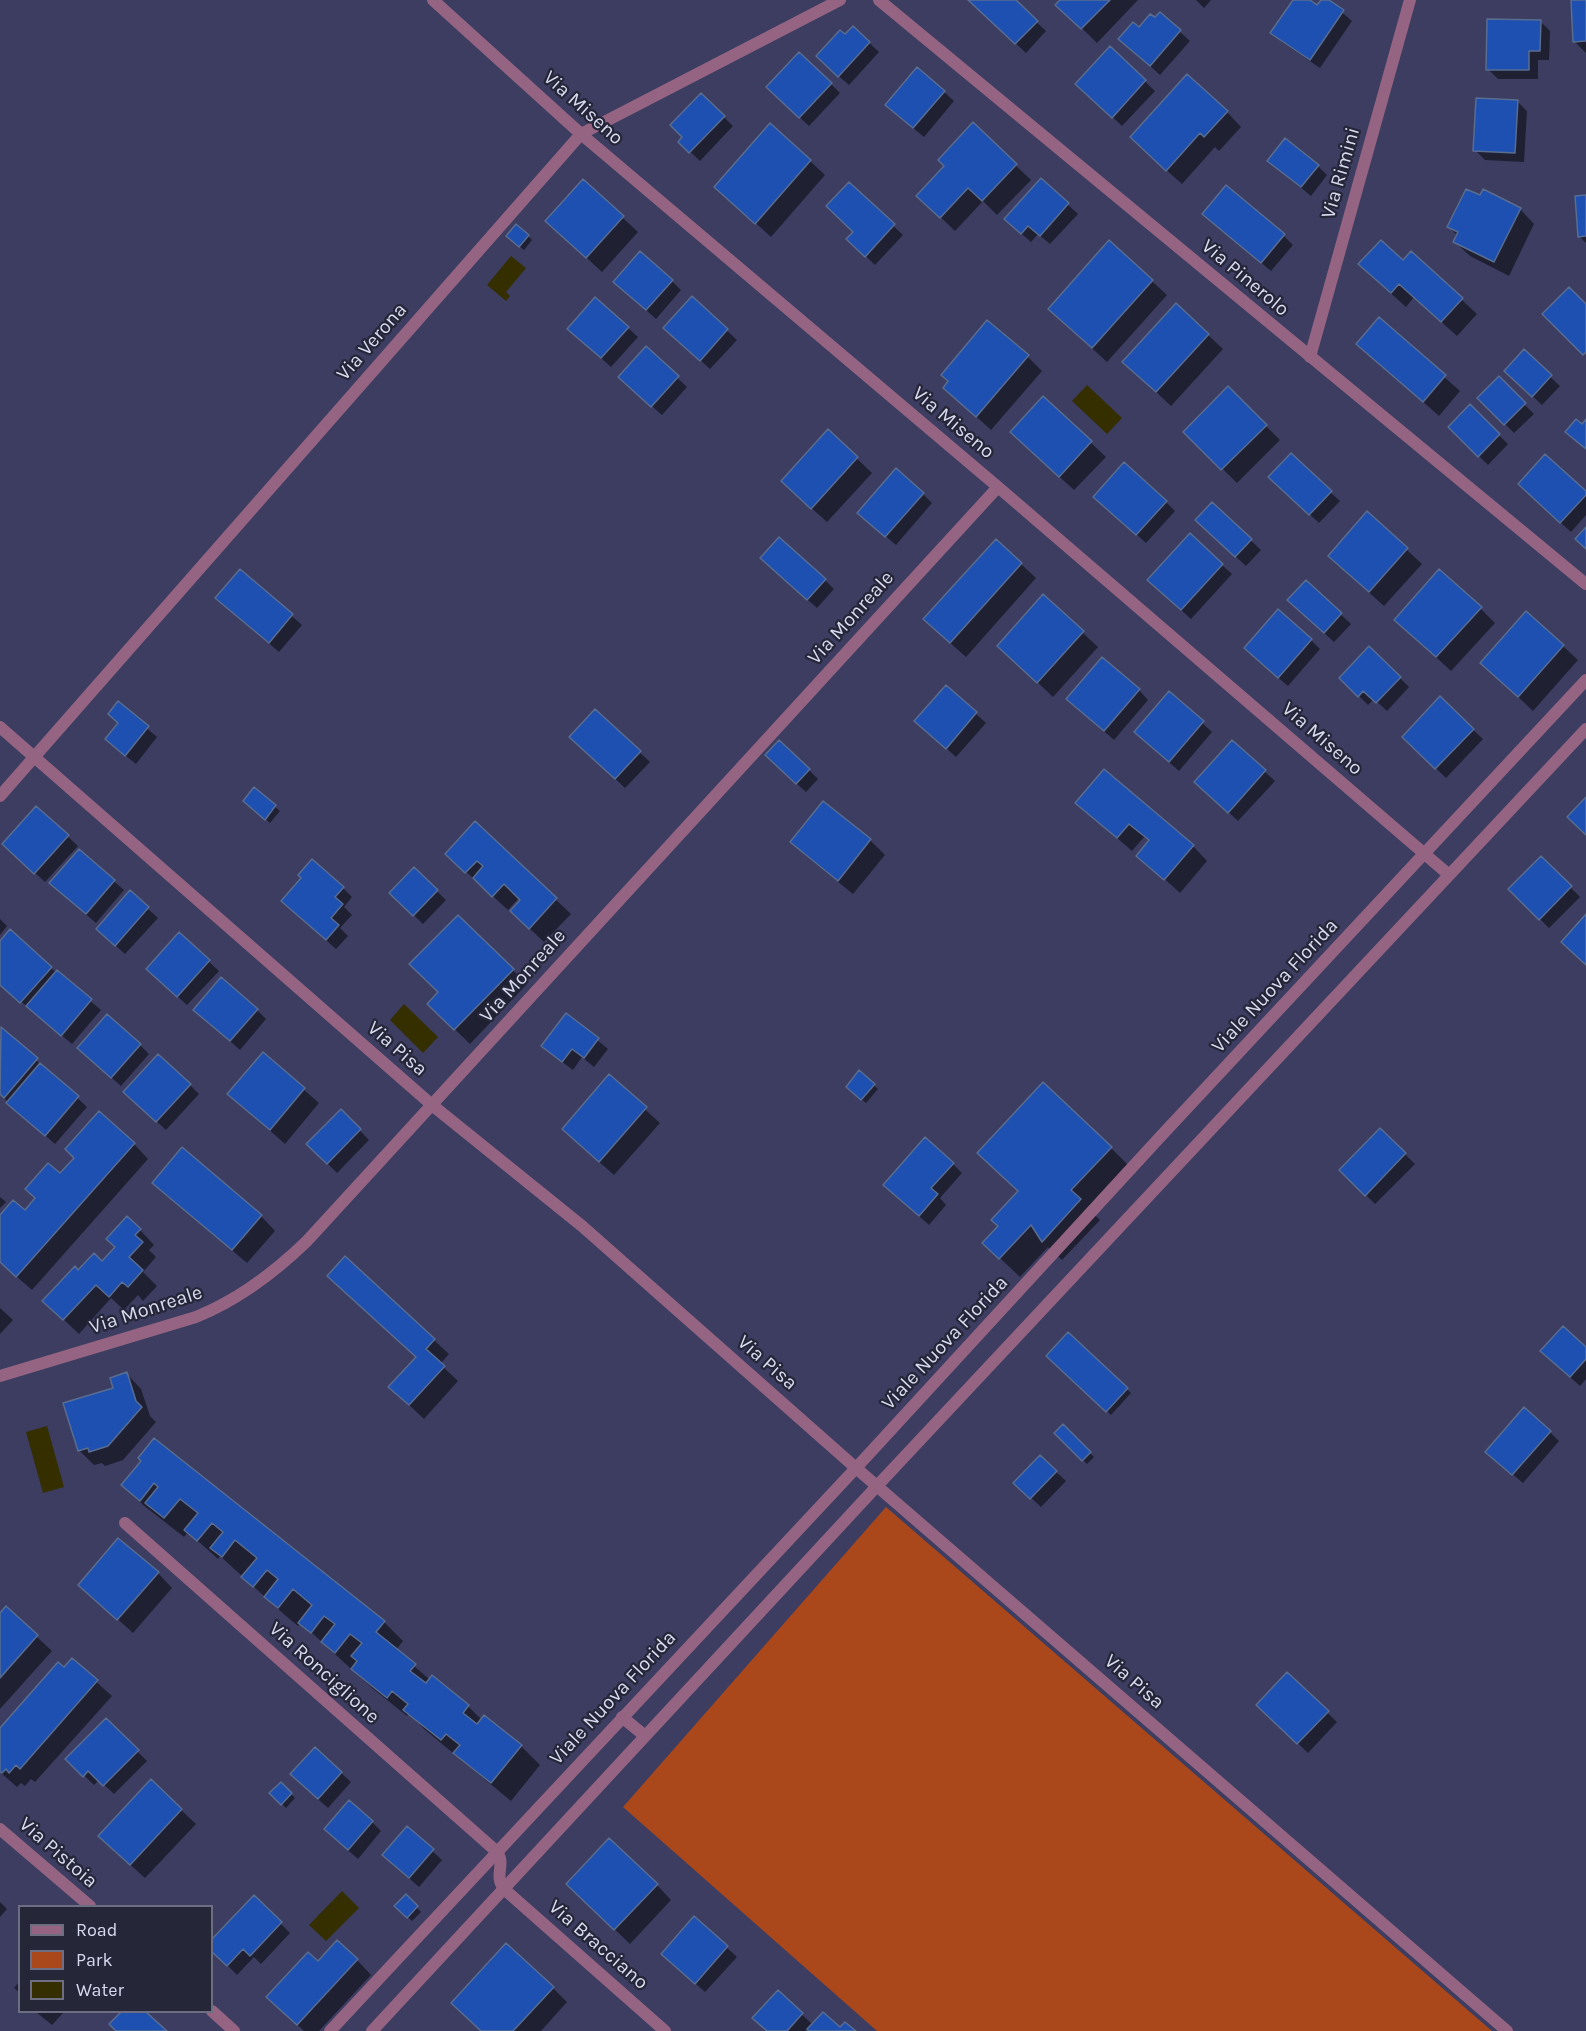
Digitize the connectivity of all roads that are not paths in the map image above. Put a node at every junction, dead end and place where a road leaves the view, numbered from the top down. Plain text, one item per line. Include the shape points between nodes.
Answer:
1 (433, 0) edge
2 (840, 0) edge
3 (879, 0) edge
4 (1410, 0) edge
5 (581, 134) junction
6 (1310, 357) junction
7 (998, 487) junction
8 (1586, 584) edge
9 (1586, 680) edge
10 (0, 727) edge
11 (1586, 729) edge
12 (34, 756) junction
13 (0, 796) edge
14 (1425, 854) junction
15 (1448, 874) junction
16 (432, 1106) junction
17 (0, 1376) edge
18 (856, 1468) junction
19 (877, 1486) junction
20 (125, 1523) dead end
21 (622, 1717) junction
22 (645, 1736) junction
23 (0, 1829) edge
24 (496, 1851) junction
25 (504, 1888) junction
26 (89, 1905) edge
27 (213, 2012) edge
28 (234, 2031) edge
29 (330, 2031) edge
30 (372, 2031) edge
31 (665, 2031) edge
32 (1507, 2031) edge

1 - 5 street, Via Miseno
2 - 5 street, Via Verona
3 - 6 street, Via Pinerolo
4 - 6 street, Via Rimini
5 - 7 street, Via Miseno
5 - 12 street, Via Verona
6 - 8 street, Via Pinerolo
7 - 14 street, Via Miseno
7 - 16 street, Via Monreale
9 - 14 street, Viale Nuova Florida
10 - 12 street, Via Pisa
11 - 15 street
12 - 13 street, Via Verona
12 - 16 street, Via Pisa
14 - 15 street, Via Miseno
14 - 18 street, Viale Nuova Florida
15 - 19 street
16 - 17 street, Via Monreale via 299,1249 243,1293 179,1323
16 - 18 street, Via Pisa via 582,1226
18 - 19 street, Via Pisa
18 - 21 street, Viale Nuova Florida
19 - 22 street
19 - 32 street, Via Pisa
20 - 24 street, Via Ronciglione
21 - 22 street
21 - 24 street, Viale Nuova Florida
22 - 25 street
23 - 26 street, Via Pistoia
24 - 25 street via 501,1860 498,1878
24 - 29 street, Viale Nuova Florida
25 - 30 street
25 - 31 street, Via Bracciano
27 - 28 street

